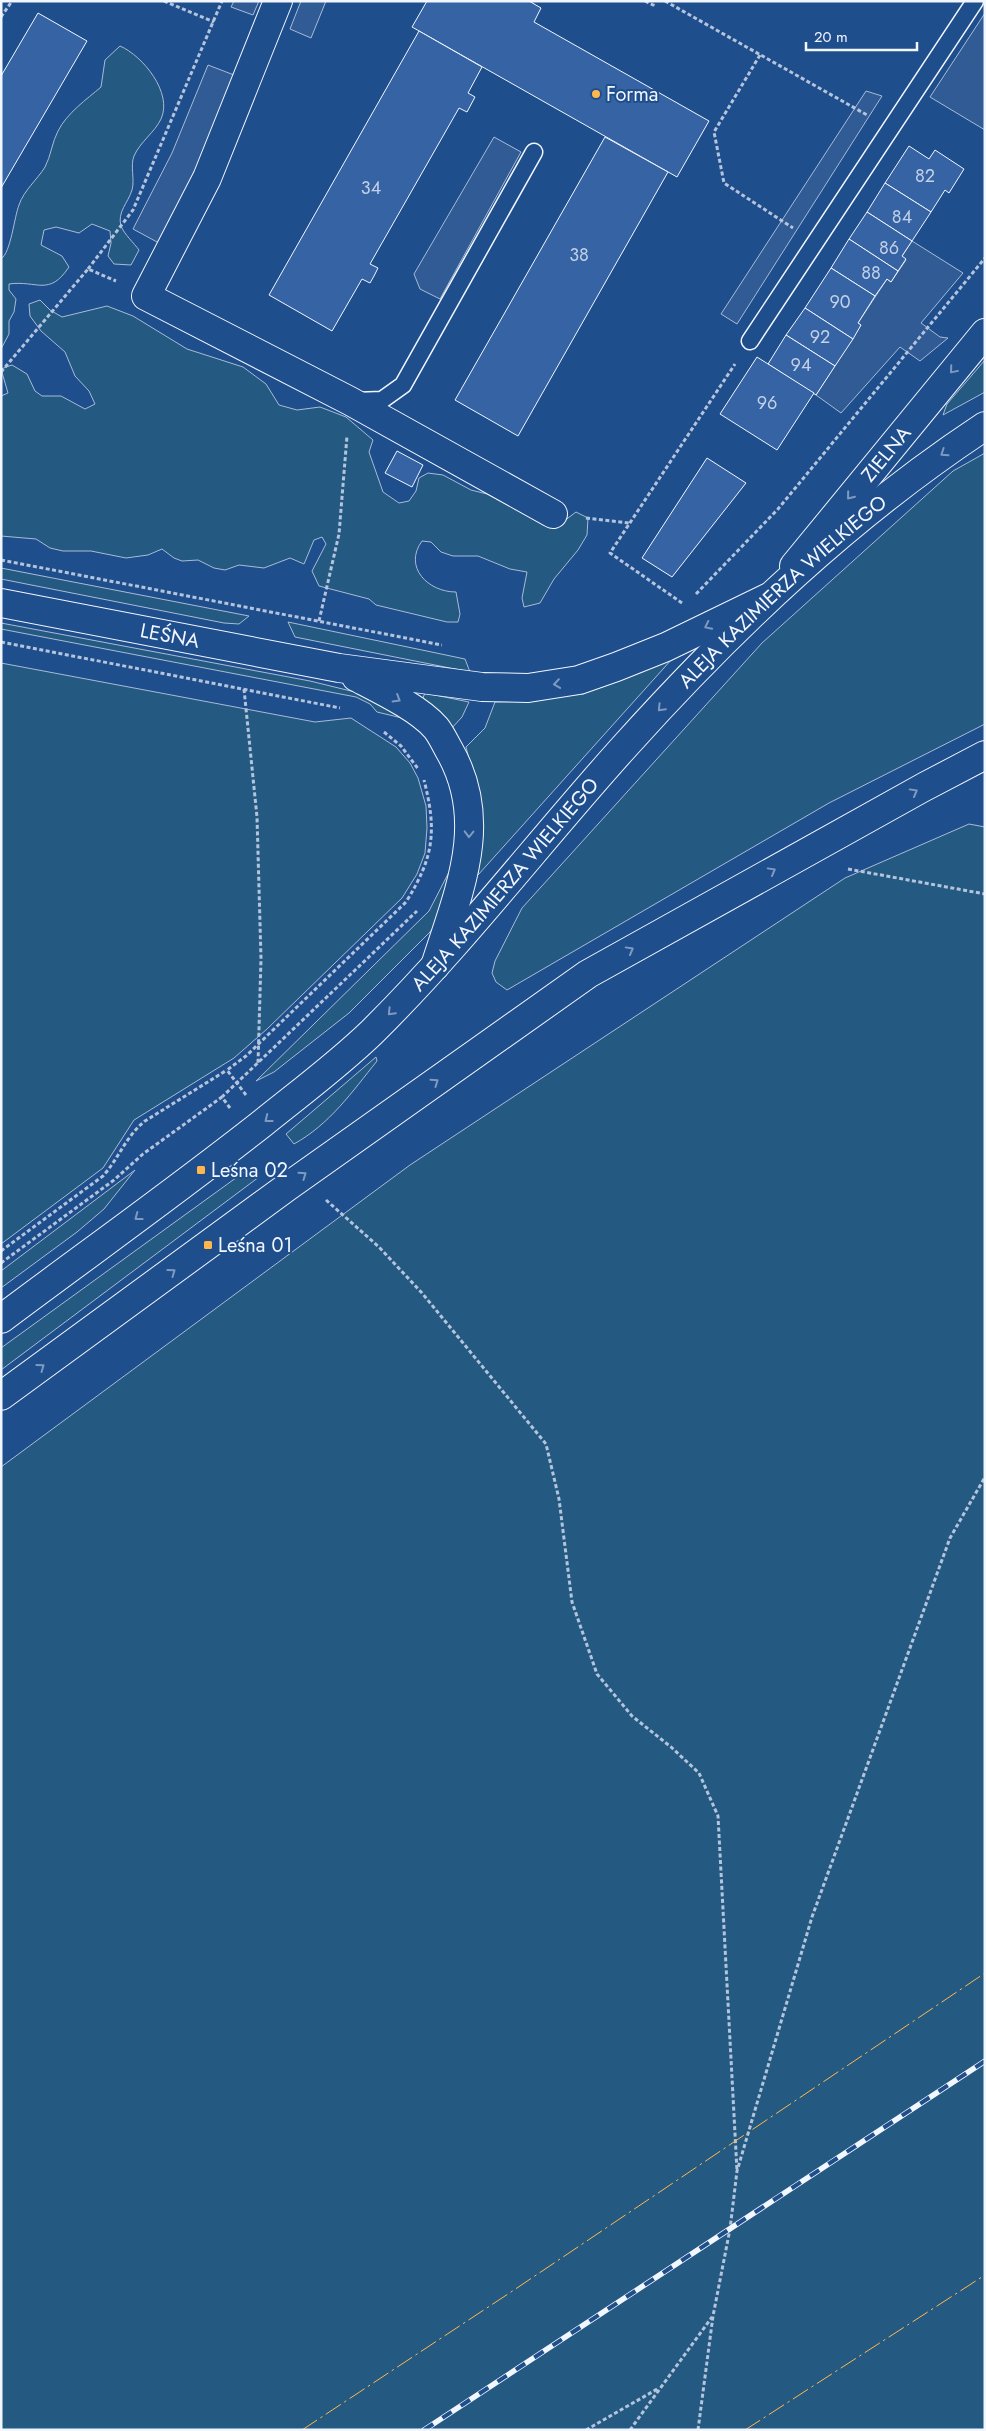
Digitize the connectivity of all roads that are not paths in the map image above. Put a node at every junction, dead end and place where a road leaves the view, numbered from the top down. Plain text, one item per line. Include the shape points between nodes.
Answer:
1 (278, 1) edge
2 (975, 1) edge
3 (534, 152) dead end
4 (985, 333) edge
5 (750, 341) road end
6 (350, 401) junction
7 (985, 426) edge
8 (553, 514) road end
9 (768, 597) junction
10 (1, 603) edge
11 (339, 668) junction
12 (985, 755) edge
13 (435, 966) junction
14 (1, 1319) edge
15 (1, 1396) edge

1 - 6 main road via 207,178 146,296
2 - 5 lane
3 - 6 lane via 403,385 382,400
4 -> 9 main road, ZIELNA
6 - 8 main road
7 -> 9 main road, ALEJA KAZIMIERZA WIELKIEGO via 921,469
9 -> 11 main road via 666,647 579,680 528,688 482,687
9 -> 13 main road, ALEJA KAZIMIERZA WIELKIEGO via 626,745
10 - 11 main road, LEŚNA
11 -> 13 main road via 400,700 435,727 461,771 469,807 469,846 461,885
15 -> 12 main road via 287,1187 588,974
13 -> 14 main road, ALEJA KAZIMIERZA WIELKIEGO via 370,1034 249,1134

